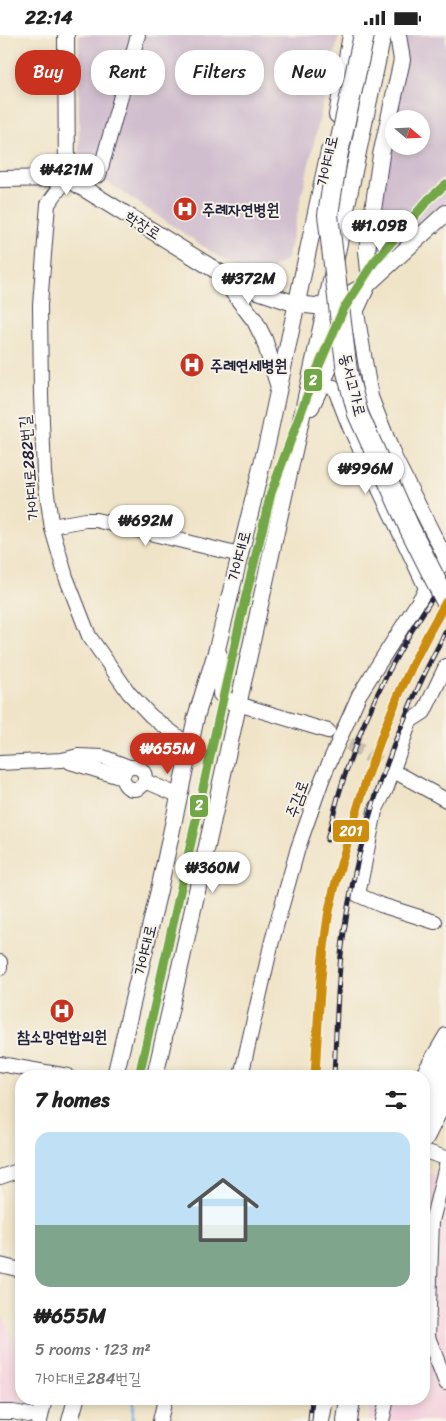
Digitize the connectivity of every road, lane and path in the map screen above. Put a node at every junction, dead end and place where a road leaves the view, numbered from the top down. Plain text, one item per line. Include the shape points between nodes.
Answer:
1 (66, 35) edge
2 (138, 35) edge
3 (350, 35) edge
4 (358, 35) edge
5 (364, 35) edge
6 (375, 35) edge
7 (383, 35) edge
8 (392, 35) edge
9 (398, 35) edge
10 (337, 115) junction
11 (365, 115) junction
12 (67, 178) junction
13 (0, 179) edge
14 (446, 213) edge
15 (305, 264) junction
16 (217, 271) junction
17 (369, 283) junction
18 (269, 296) junction
19 (296, 304) junction
20 (325, 307) junction
21 (356, 307) junction
22 (322, 384) junction
23 (279, 387) junction
24 (298, 434) junction
25 (52, 526) junction
26 (240, 555) junction
27 (446, 558) edge
28 (446, 579) edge
29 (426, 588) junction
30 (446, 601) edge
31 (217, 649) junction
32 (446, 666) edge
33 (238, 703) junction
34 (328, 731) tunnel mouth
35 (190, 747) junction
36 (0, 763) edge
37 (401, 775) tunnel mouth
38 (180, 795) junction
39 (446, 800) edge
40 (435, 922) dead end
41 (0, 963) edge
42 (0, 968) edge
43 (446, 1035) edge
44 (446, 1054) edge
45 (0, 1064) edge
46 (34, 1070) edge
47 (116, 1070) edge
48 (156, 1070) edge
49 (243, 1070) edge
50 (426, 1070) edge
51 (446, 1071) edge
52 (430, 1085) edge
53 (446, 1093) edge
54 (430, 1100) edge
55 (446, 1106) edge
56 (430, 1125) edge
57 (430, 1134) edge
58 (430, 1153) edge
59 (446, 1158) edge
60 (446, 1166) edge
61 (15, 1172) edge
62 (0, 1177) edge
63 (430, 1260) edge
64 (0, 1265) edge
65 (15, 1269) edge
66 (430, 1347) edge
67 (446, 1383) edge
68 (43, 1405) edge
69 (74, 1405) edge
70 (164, 1405) edge
71 (322, 1405) edge
72 (332, 1405) edge
73 (338, 1405) edge
74 (351, 1405) edge
75 (360, 1405) edge
76 (386, 1405) edge
77 (0, 1412) edge
78 (40, 1419) edge
79 (70, 1421) edge
80 (160, 1421) edge
81 (319, 1421) edge
82 (329, 1421) edge
83 (336, 1421) edge
84 (348, 1421) edge
85 (358, 1421) edge
86 (382, 1421) edge

1 - 12 main road
2 - 12 street via 99,175
3 - 10 main road
4 - 10 main road, 가야대로
5 - 30 highway, 동서고가로, bridge via 337,157 328,215 347,372 358,414
6 - 28 highway, 동서고가로 via 341,188 339,216 345,281 355,350 369,413 416,523
7 - 11 main road, 가야대로
8 - 11 main road
9 - 17 main road via 402,59 381,155 367,251
10 - 15 main road, 가야대로
11 - 20 main road, 가야대로
12 - 13 main road
12 - 16 main road, 학장로
12 - 25 street, 가야대로282번길 via 48,204 40,305 44,473
14 - 17 main road
15 - 18 main road via 286,292
15 - 19 main road, 가야대로
16 - 18 main road, 학장로
16 - 23 main road via 255,321
17 - 20 main road
17 - 21 main road
18 - 19 main road, 학장로
19 - 20 main road, 학장로
19 - 23 main road, 가야대로
20 - 24 main road, 가야대로
21 - 22 main road
21 - 27 street via 371,397 395,458
22 - 24 main road
22 - 29 street via 334,387 350,428
23 - 26 main road, 가야대로
24 - 33 main road, 가야대로
25 - 26 street via 96,520
25 - 35 street, 가야대로282번길 via 66,577 89,636 129,693
26 - 31 main road, 가야대로
27 - 29 street, 주감로
29 - 49 street, 주감로 via 359,695 323,777 298,847 272,941
31 - 33 main road via 223,666 221,694
31 - 35 main road, 가야대로
32 - 40 street via 424,712 410,721 375,811 358,895
33 - 34 street
33 - 48 main road, 가야대로
35 - 38 main road, 가야대로
36 - 38 street via 104,757 126,772 140,767 145,773 145,781
37 - 39 street
38 - 47 main road, 가야대로
41 - 42 street
43 - 50 street
44 - 52 main road
45 - 46 street
51 - 54 highway
53 - 56 highway
55 - 57 main road
58 - 59 street
60 - 63 street via 432,1221
61 - 62 street
64 - 65 street
66 - 67 street
68 - 78 main road
69 - 79 main road
70 - 80 street
71 - 81 highway
72 - 82 main road
73 - 83 highway
74 - 84 highway
75 - 85 highway
76 - 86 street
77 - 78 street

